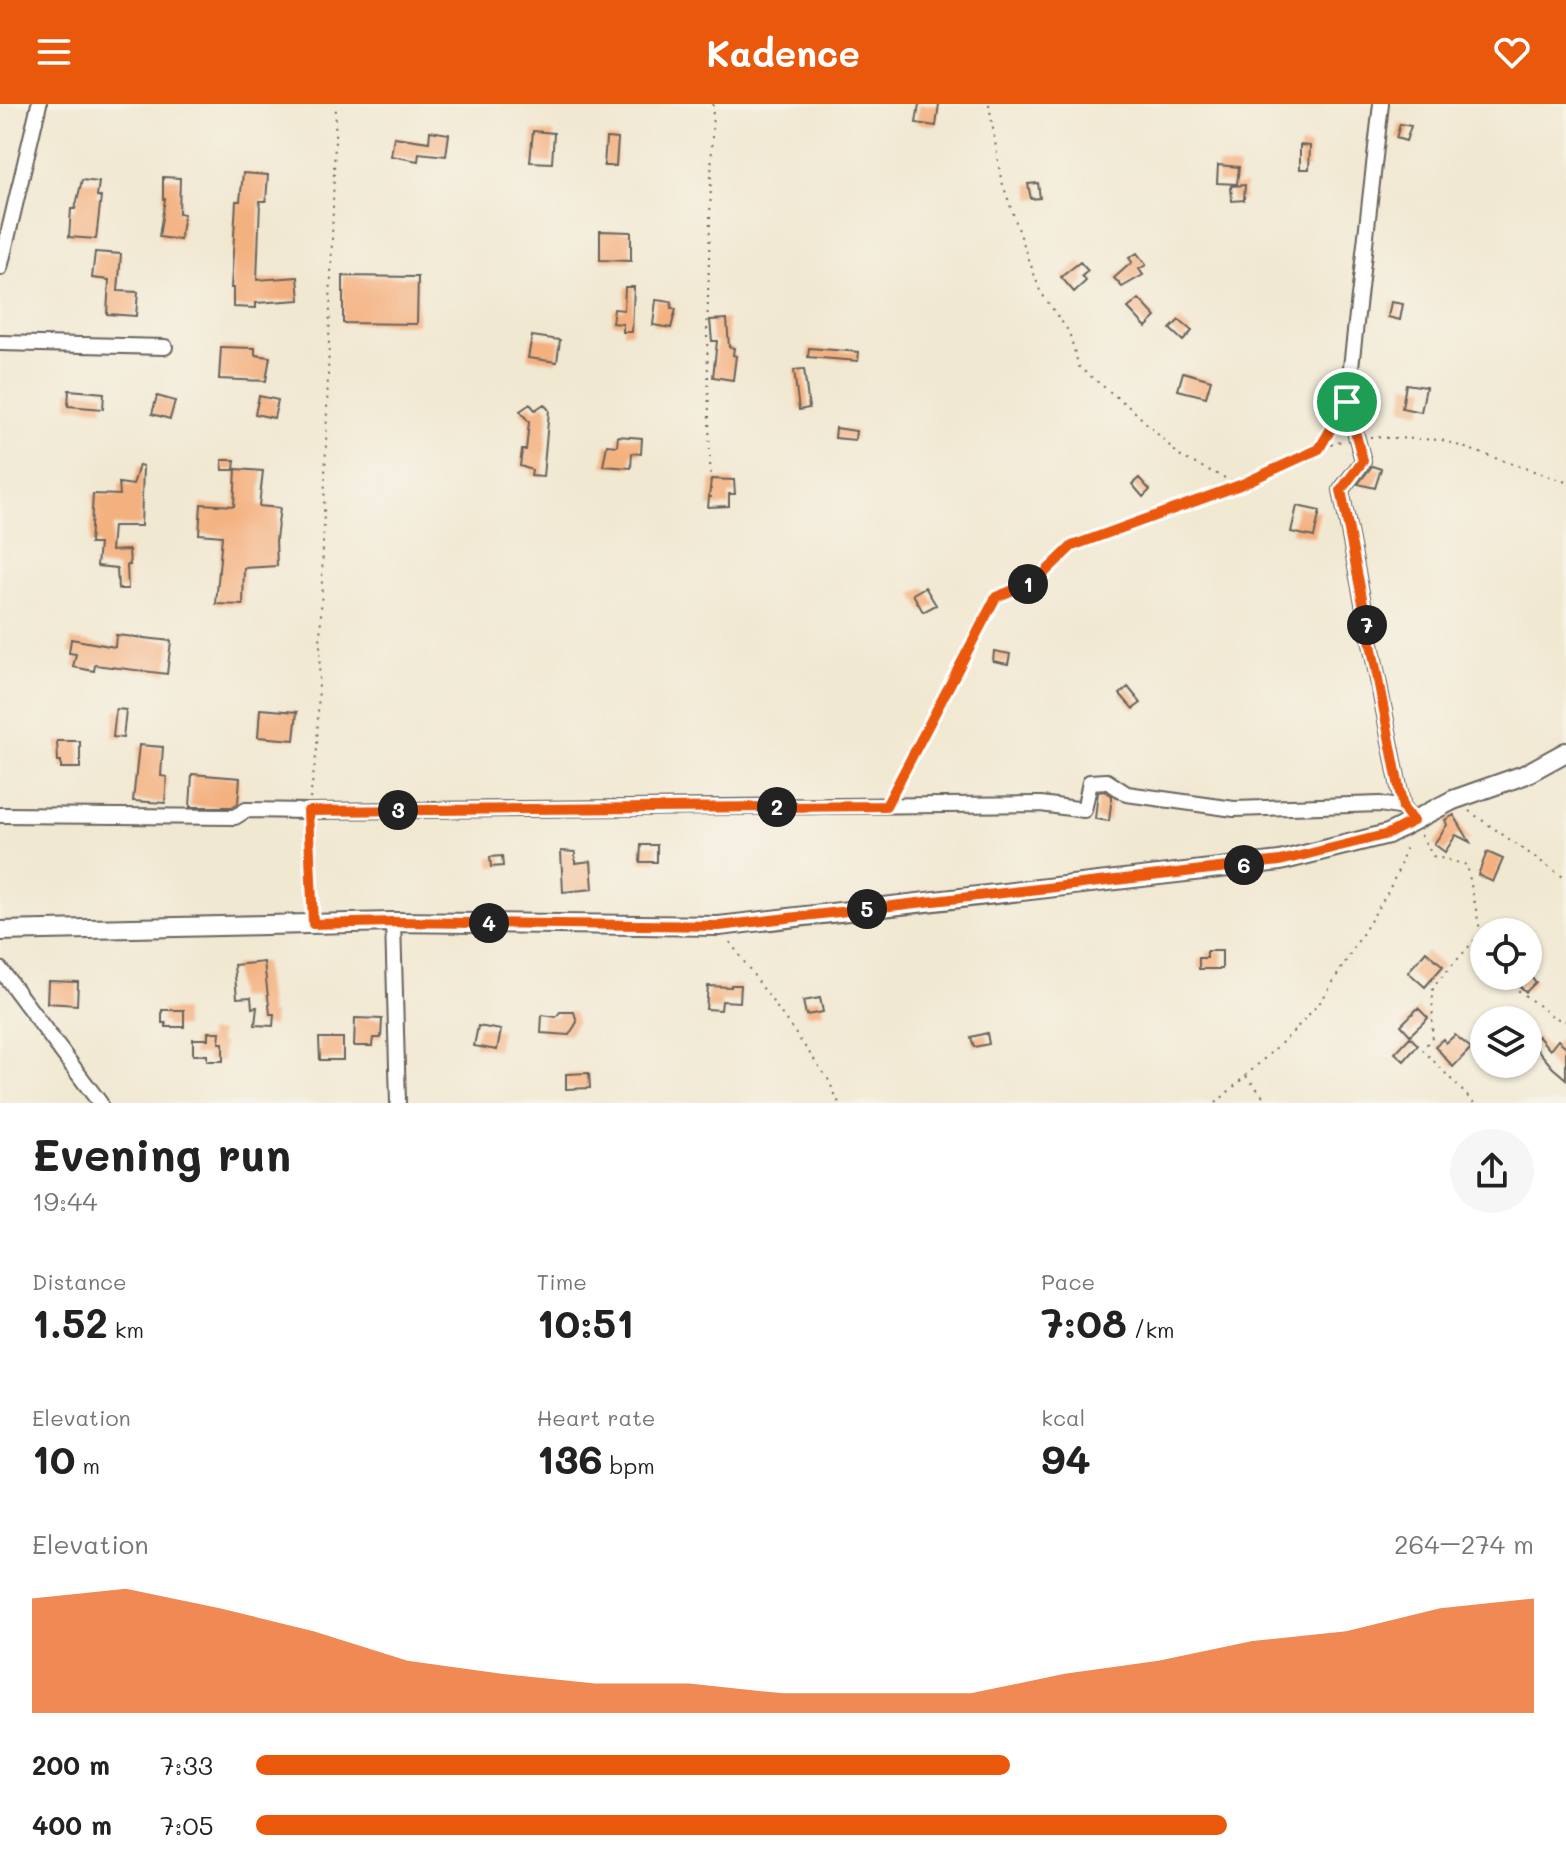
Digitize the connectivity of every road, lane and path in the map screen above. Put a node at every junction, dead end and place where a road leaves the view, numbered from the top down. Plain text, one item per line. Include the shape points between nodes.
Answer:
1 (39, 104) edge
2 (336, 104) edge
3 (713, 104) edge
4 (989, 104) edge
5 (1381, 104) edge
6 (0, 268) edge
7 (0, 343) edge
8 (165, 347) dead end
9 (1347, 402) junction
10 (1357, 436) junction
11 (1319, 449) junction
12 (1566, 482) edge
13 (1240, 485) junction
14 (711, 498) dead end
15 (1566, 752) edge
16 (1453, 800) junction
17 (886, 806) junction
18 (308, 811) junction
19 (1408, 814) junction
20 (0, 815) edge
21 (1566, 879) edge
22 (1478, 918) edge
23 (393, 922) junction
24 (313, 924) junction
25 (719, 926) junction
26 (0, 931) edge
27 (1470, 945) edge
28 (0, 969) edge
29 (1518, 990) edge
30 (1566, 1021) edge
31 (1245, 1075) junction
32 (100, 1103) edge
33 (398, 1103) edge
34 (839, 1103) edge
35 (1216, 1103) edge
36 (1269, 1103) edge
37 (1474, 1103) edge

1 - 6 street
2 - 18 path via 317,749
3 - 14 path via 707,336
4 - 13 path via 1001,179 1040,291 1069,332 1079,367 1181,457
5 - 9 street
7 - 8 street
9 - 10 street
9 - 11 path
10 - 11 path
10 - 12 path via 1442,440
10 - 19 street via 1363,461 1341,490
11 - 13 path
13 - 17 path via 1072,546 1036,581 996,597
15 - 16 street via 1524,775
16 - 19 street
16 - 21 path
17 - 18 street
17 - 19 street via 1041,804 1084,810 1090,782 1107,781 1127,794 1234,809 1380,804
18 - 20 street via 246,810 235,817
18 - 24 path
19 - 22 path via 1433,856 1467,865
19 - 25 street via 1388,834 1280,861
19 - 31 path via 1400,866 1388,892 1322,1000
23 - 24 street
23 - 25 street
23 - 33 street
24 - 26 street
25 - 34 path via 828,1079
27 - 37 path via 1433,987 1432,1037 1423,1050
28 - 32 street
29 - 30 path
31 - 35 path
31 - 36 path

